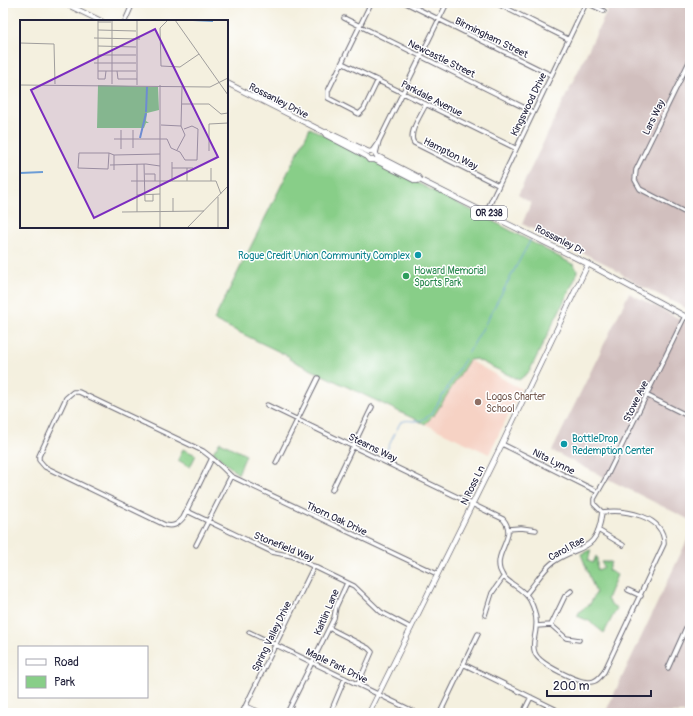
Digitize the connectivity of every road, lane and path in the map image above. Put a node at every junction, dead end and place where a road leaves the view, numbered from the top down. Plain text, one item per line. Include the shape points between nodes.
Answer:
1 (64, 3) edge
2 (133, 3) edge
3 (371, 3) edge
4 (406, 3) edge
5 (447, 3) edge
6 (496, 3) edge
7 (587, 3) edge
8 (604, 11) dead end
9 (344, 18) dead end
10 (99, 20) edge
11 (125, 20) edge
12 (439, 20) junction
13 (360, 26) junction
14 (568, 39) junction
15 (421, 56) junction
16 (690, 60) edge
17 (342, 63) junction
18 (551, 75) junction
19 (378, 80) junction
20 (228, 84) edge
21 (403, 92) junction
22 (426, 104) junction
23 (533, 112) junction
24 (515, 148) junction
25 (372, 155) junction
26 (420, 180) joint
27 (498, 185) junction
28 (486, 212) junction
29 (690, 214) edge
30 (588, 264) junction
31 (684, 316) junction
32 (690, 319) edge
33 (318, 378) dead end
34 (646, 395) junction
35 (267, 405) dead end
36 (372, 407) dead end
37 (690, 417) edge
38 (297, 419) junction
39 (502, 444) junction
40 (353, 446) junction
41 (212, 458) junction
42 (276, 463) dead end
43 (231, 476) junction
44 (332, 490) dead end
45 (598, 492) junction
46 (473, 503) junction
47 (187, 511) junction
48 (602, 512) junction
49 (208, 521) junction
50 (508, 529) junction
51 (536, 530) dead end
52 (598, 530) junction
53 (196, 545) dead end
54 (623, 545) dead end
55 (314, 566) junction
56 (438, 574) junction
57 (504, 576) junction
58 (347, 582) junction
59 (628, 590) dead end
60 (572, 591) dead end
61 (526, 594) junction
62 (641, 596) junction
63 (485, 615) dead end
64 (690, 619) edge
65 (550, 625) junction
66 (536, 626) junction
67 (329, 628) junction
68 (411, 628) junction
69 (249, 632) dead end
70 (478, 634) dead end
71 (579, 640) dead end
72 (276, 645) junction
73 (312, 662) junction
74 (463, 664) junction
75 (668, 668) dead end
76 (345, 678) junction
77 (358, 684) junction
78 (378, 694) junction
79 (531, 697) junction
80 (246, 706) junction
81 (332, 708) dead end
82 (555, 709) dead end
83 (242, 713) edge
84 (261, 713) edge
85 (288, 713) edge
86 (369, 713) edge
87 (417, 713) edge
88 (440, 713) edge
89 (523, 713) edge

1 - 10 main road
2 - 11 street
3 - 13 street
4 - 12 street, Birmingham Street
5 - 12 street
6 - 14 street
7 - 8 street
7 - 14 street, Kingswood Drive
9 - 13 street, Newcastle Street
12 - 15 street
12 - 18 street, Birmingham Street
13 - 15 street, Newcastle Street
13 - 17 street
14 - 18 street, Kingswood Drive
15 - 21 street
15 - 23 street, Newcastle Street
16 - 29 street, Lars Way via 636,170 635,177 640,189
17 - 19 street, Parkdale Avenue
17 - 19 street via 328,92 328,98 355,113 358,114 364,109
18 - 23 street, Kingswood Drive
19 - 21 street, Parkdale Avenue
20 - 25 main road, Rossanley Drive / OR 238
21 - 22 street, Parkdale Avenue
21 - 25 street
22 - 24 street, Parkdale Avenue
22 - 27 street, Hampton Way via 412,134 414,143
23 - 24 street, Kingswood Drive
24 - 27 street, Kingswood Drive
25 - 26 main road, Rossanley Drive / OR 238 via 416,181
26 - 28 main road, Rossanley Dr / OR 238
27 - 28 street, Kingswood Drive
28 - 30 main road, Rossanley Dr / OR 238
30 - 31 main road, Rossanley Dr / OR 238
30 - 39 main road, N Ross Ln
31 - 32 main road, Rossanley Dr / OR 238
31 - 34 street, Stowe Ave
33 - 38 street
34 - 37 street
34 - 45 street, Stowe Ave
35 - 38 street, Stearns Way
36 - 40 street
38 - 40 street, Stearns Way
38 - 42 street
39 - 45 street, Nita Lynne
39 - 46 main road, N Ross Ln
40 - 44 street
40 - 46 street, Stearns Way
41 - 43 street, Thorn Oak Drive
41 - 47 street
41 - 47 street, Thorn Oak Drive via 203,451 83,393 73,392 66,398 40,452 42,464 165,525 176,525
43 - 49 street
43 - 56 street, Thorn Oak Drive
45 - 48 street via 593,502
46 - 50 street, Stearns Way via 503,519
46 - 56 main road, N Ross Ln
47 - 49 street, Stonefield Way
48 - 52 street, Carol Rae
48 - 62 street via 632,513 654,523 664,535 663,549
49 - 53 street
49 - 55 street, Stonefield Way via 272,552 292,556
50 - 51 street
50 - 57 street via 507,540 499,561
52 - 54 street
52 - 61 street, Carol Rae via 587,547 550,564
55 - 58 street, Stonefield Way
55 - 72 street, Spring Valley Drive
56 - 68 main road, N Ross Ln
57 - 61 street
57 - 63 street via 492,593
58 - 67 street, Kaitlin Lane
58 - 68 street, Stonefield Way via 359,589 381,612
59 - 62 street
60 - 65 street via 565,596
61 - 66 street via 534,611
62 - 66 street via 606,668 599,678 590,682 577,679 542,662 536,656 533,647
64 - 75 street
65 - 66 street
65 - 71 street via 566,638
67 - 73 street, Kaitlin Lane
67 - 77 street via 372,652
68 - 78 main road, N Ross Ln
69 - 72 street, Maple Park Drive
70 - 74 street
72 - 73 street, Maple Park Drive
72 - 80 street, Spring Valley Drive
73 - 76 street, Maple Park Drive
73 - 85 street, Kaitlin Lane
74 - 79 street
74 - 88 street
76 - 77 street, Maple Park Drive
76 - 81 street
77 - 78 street, Maple Park Drive
78 - 86 main road, N Ross Ln
78 - 87 street, Maple Park Drive
79 - 82 street
79 - 89 street
80 - 83 street, Spring Valley Drive
80 - 84 street

